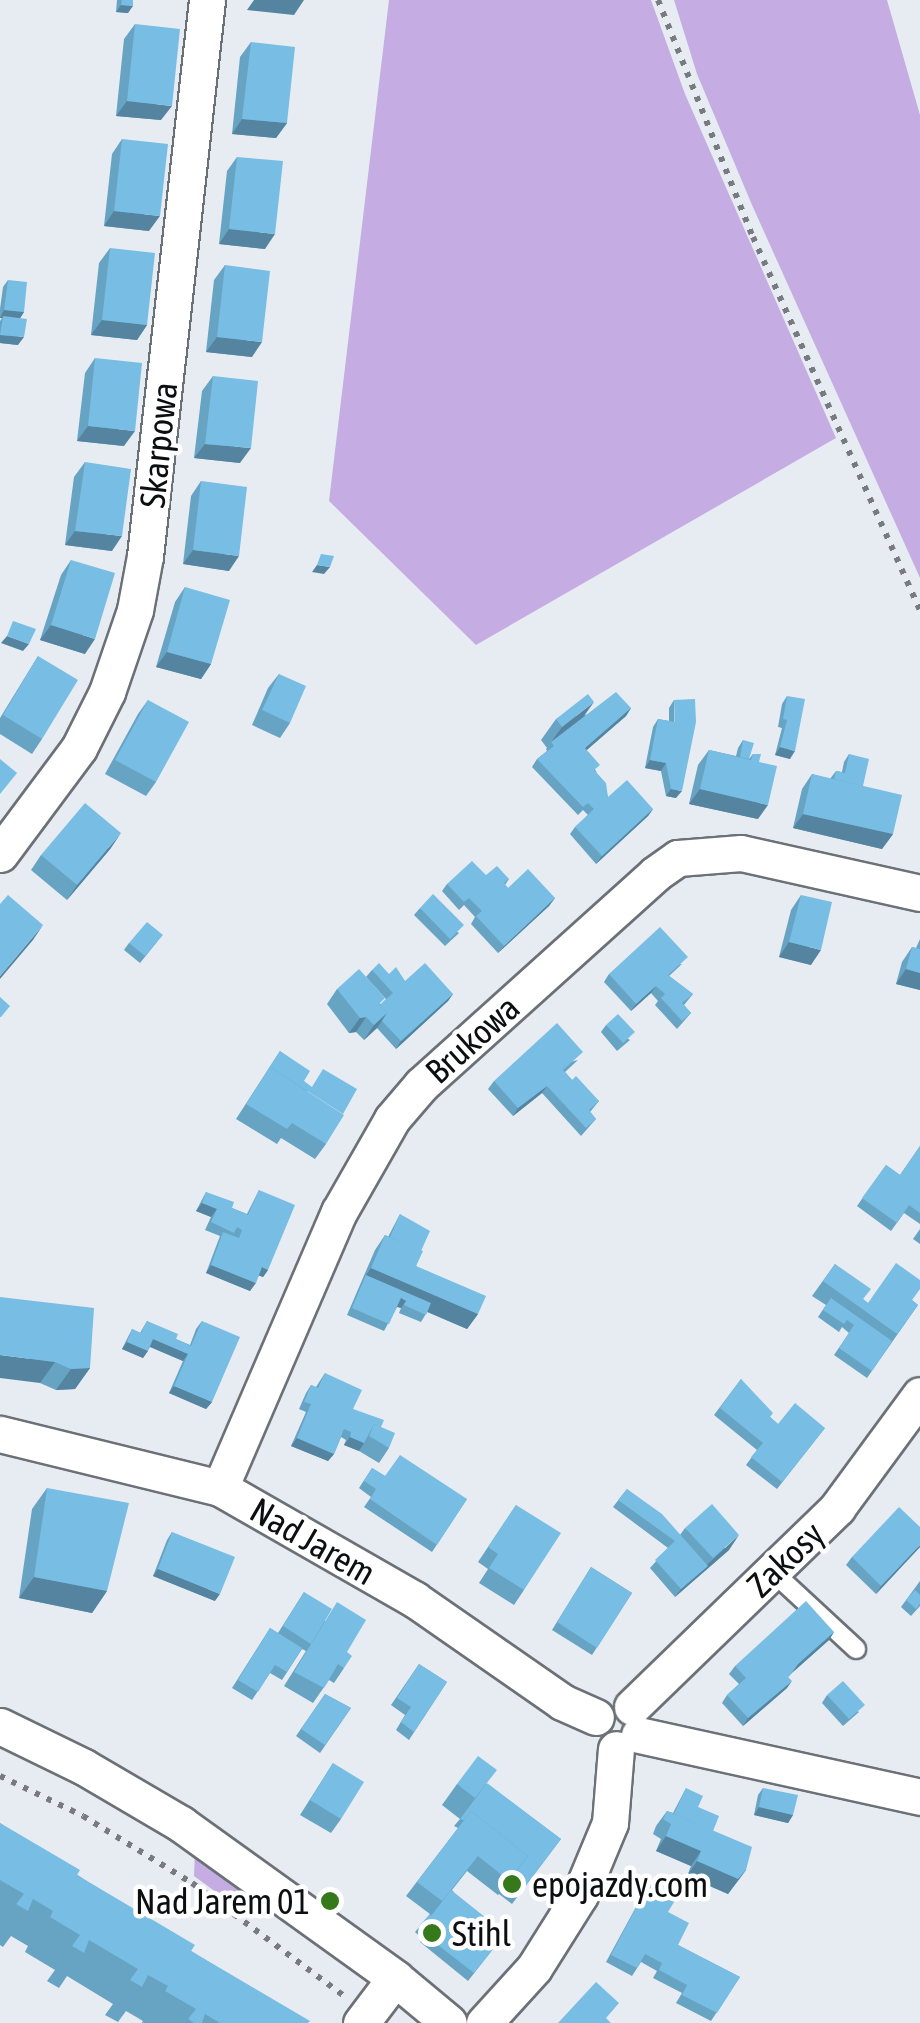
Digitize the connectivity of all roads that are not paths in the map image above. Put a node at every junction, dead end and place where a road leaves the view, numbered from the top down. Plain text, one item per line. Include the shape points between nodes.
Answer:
1 (208, 0) edge
2 (0, 854) edge
3 (920, 893) edge
4 (920, 1395) edge
5 (0, 1434) edge
6 (220, 1488) junction
7 (774, 1573) junction
8 (856, 1650) dead end
9 (0, 1726) edge
10 (629, 1730) junction
11 (920, 1796) edge
12 (395, 1978) junction
13 (364, 2018) edge
14 (449, 2023) edge
15 (484, 2023) edge

1 - 2 street, Skarpowa via 135,610 108,692 79,748
3 - 6 street, Brukowa via 740,853 678,858 655,874 421,1085 392,1119 339,1212
4 - 7 street, Zakosy via 837,1508
5 - 6 street, Nad Jarem
6 - 10 street, Nad Jarem via 414,1599 562,1702 596,1717 599,1740
7 - 8 lane
7 - 10 street, Zakosy
9 - 12 street via 181,1824
10 - 11 street
10 - 15 street via 610,1823 580,1895 534,1968
12 - 13 street
12 - 14 street

